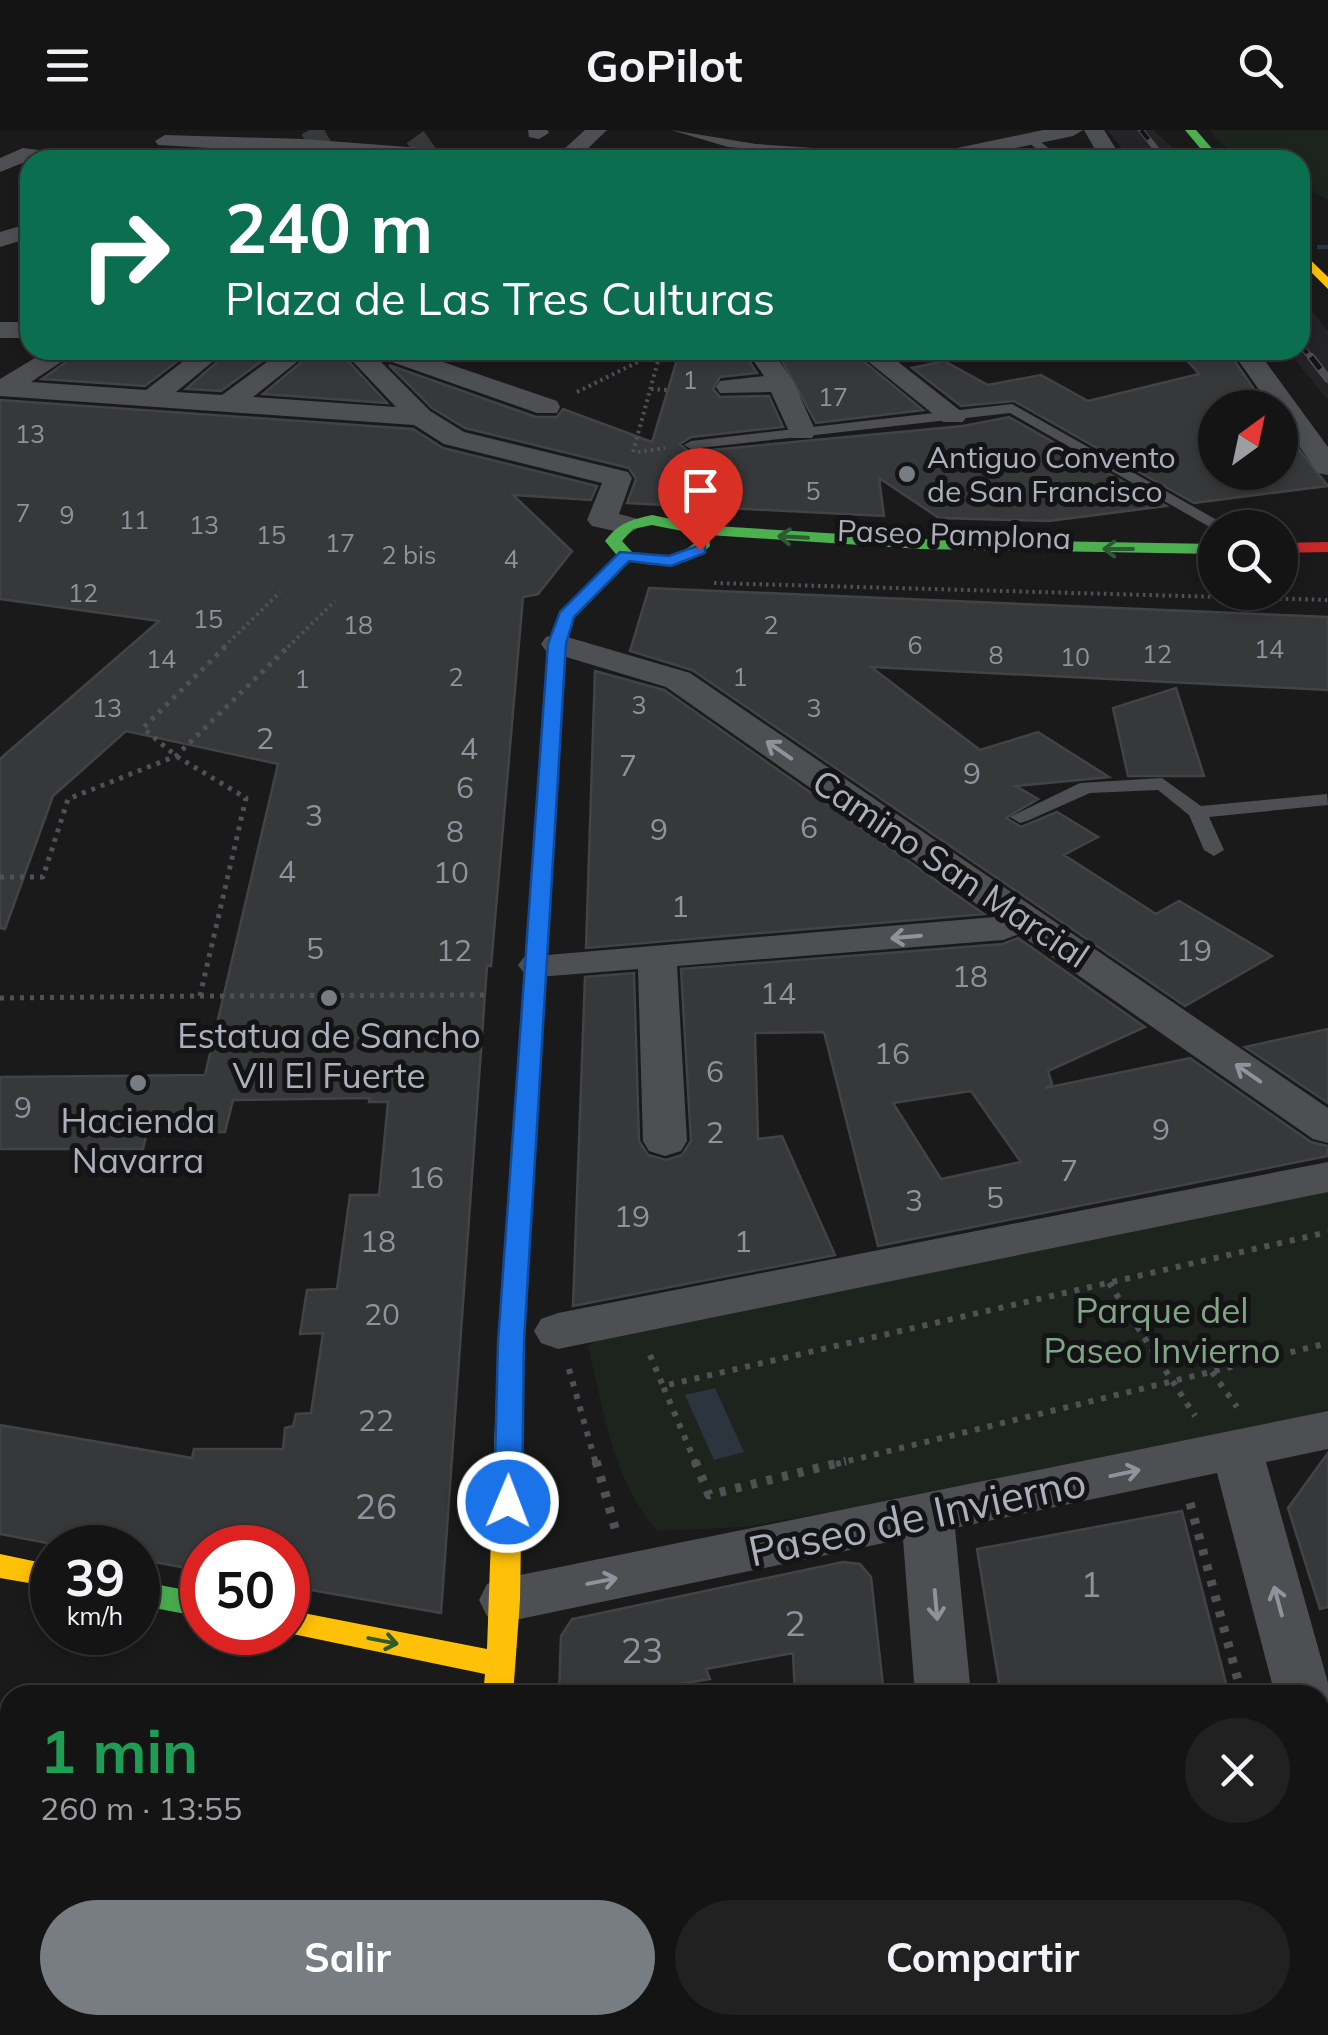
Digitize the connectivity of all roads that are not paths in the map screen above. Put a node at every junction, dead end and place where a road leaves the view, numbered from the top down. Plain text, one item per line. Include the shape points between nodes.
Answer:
1 (274, 130) tunnel mouth
2 (387, 130) edge
3 (676, 130) edge
4 (1073, 130) edge
5 (1190, 130) edge
6 (934, 133) dead end
7 (173, 135) edge
8 (49, 138) dead end
9 (1032, 140) junction
10 (254, 143) junction
11 (350, 149) junction
12 (30, 150) edge
13 (301, 150) edge
14 (464, 150) edge
15 (840, 150) edge
16 (928, 150) edge
17 (978, 150) edge
18 (1044, 150) edge
19 (1207, 150) edge
20 (1310, 265) edge
21 (1328, 285) edge
22 (49, 360) edge
23 (201, 360) edge
24 (286, 360) edge
25 (364, 360) edge
26 (412, 360) edge
27 (766, 360) edge
28 (880, 360) edge
29 (1251, 360) edge
30 (781, 383) junction
31 (2, 388) edge
32 (729, 388) dead end
33 (151, 398) junction
34 (227, 404) junction
35 (953, 416) junction
36 (420, 417) junction
37 (802, 432) junction
38 (478, 444) junction
39 (691, 445) dead end
40 (1328, 467) edge
41 (1198, 514) edge
42 (615, 523) junction
43 (699, 530) junction
44 (1328, 547) edge
45 (1298, 548) edge
46 (1198, 549) edge
47 (626, 556) junction
48 (691, 556) junction
49 (1198, 571) edge
50 (557, 644) junction
51 (1327, 800) edge
52 (1198, 812) junction
53 (1020, 817) dead end
54 (1214, 850) dead end
55 (1003, 928) dead end
56 (658, 957) junction
57 (538, 964) junction
58 (1328, 1129) edge
59 (665, 1141) dead end
60 (1328, 1177) edge
61 (558, 1331) dead end
62 (1328, 1430) edge
63 (1220, 1440) junction
64 (928, 1516) junction
65 (0, 1566) edge
66 (30, 1572) edge
67 (506, 1600) junction
68 (310, 1626) edge
69 (500, 1664) junction
70 (499, 1685) edge
71 (942, 1685) edge
72 (1300, 1685) edge

1 - 10 street
2 - 11 street
3 - 15 lane via 722,143
4 - 9 street
5 - 19 main road
6 - 16 street
7 - 10 street
8 - 12 street
9 - 17 street
9 - 18 lane
10 - 13 street
11 - 13 street
11 - 14 street
20 - 21 main road
22 - 31 street
23 - 33 street
24 - 34 street
25 - 36 street
26 - 38 street via 557,402
27 - 30 street
28 - 35 street
29 - 40 street
30 - 32 street
30 - 37 street
31 - 33 street
33 - 34 street
34 - 36 street
35 - 37 lane
35 - 41 lane via 1012,408
36 - 38 street
37 - 39 lane
38 - 42 street via 616,478
42 - 43 main road, Paseo Pamplona via 663,520
42 - 47 main road via 616,548
46 -> 43 main road, Paseo Pamplona via 921,544
43 - 48 main road via 704,543
44 - 45 main road
47 - 48 main road, Paseo Pamplona via 655,562
47 - 50 main road via 566,615
48 - 49 main road, Paseo Pamplona
50 - 57 main road
58 -> 50 street, Camino San Marcial via 943,853 678,680
51 - 52 lane
52 - 53 lane via 1162,784 1086,787
52 - 54 lane
55 -> 56 street
56 - 57 street
56 - 59 street
57 - 67 main road via 511,1342
60 - 61 street
62 - 63 street, Paseo de Invierno
64 -> 63 street, Paseo de Invierno
72 -> 63 street
67 -> 64 street, Paseo de Invierno
64 -> 71 street
65 - 66 main road
67 - 69 main road
68 -> 69 main road
69 - 70 main road

